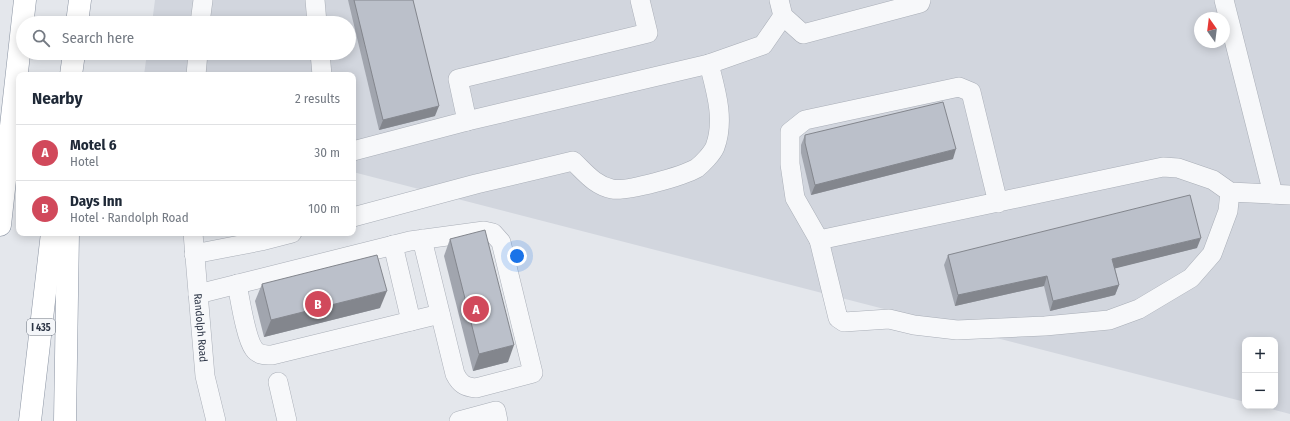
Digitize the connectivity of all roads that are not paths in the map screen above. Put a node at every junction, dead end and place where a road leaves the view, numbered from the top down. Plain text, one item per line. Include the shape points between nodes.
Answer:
1 (25, 0) edge
2 (80, 0) edge
3 (203, 0) edge
4 (315, 0) edge
5 (640, 0) edge
6 (921, 0) edge
7 (1224, 0) edge
8 (781, 8) edge
9 (23, 16) edge
10 (78, 16) edge
11 (201, 16) edge
12 (316, 16) edge
13 (18, 60) edge
14 (73, 60) edge
15 (197, 60) edge
16 (321, 60) edge
17 (709, 64) junction
18 (17, 72) edge
19 (71, 72) edge
20 (196, 72) edge
21 (322, 72) edge
22 (16, 81) edge
23 (467, 121) junction
24 (356, 150) edge
25 (1230, 192) junction
26 (1281, 195) edge
27 (998, 202) junction
28 (356, 215) edge
29 (0, 225) edge
30 (52, 236) edge
31 (68, 236) edge
32 (192, 236) edge
33 (280, 236) edge
34 (422, 239) junction
35 (819, 240) junction
36 (393, 245) junction
37 (194, 254) junction
38 (237, 284) junction
39 (198, 294) junction
40 (440, 314) junction
41 (411, 321) junction
42 (278, 382) dead end
43 (30, 421) edge
44 (66, 421) edge
45 (216, 421) edge
46 (287, 421) edge
47 (459, 421) edge
48 (498, 421) edge

1 - 9 highway
2 - 10 highway
3 - 11 street
4 - 12 street
5 - 23 street via 648,33 458,79
6 - 8 street via 920,4 803,34
7 - 26 street
8 - 17 street via 763,45
13 - 18 highway
14 - 19 highway
15 - 20 street
16 - 21 street
17 - 23 street
17 - 28 street via 719,105 720,131 714,149 698,167 681,176 630,188 613,189 598,184 573,161
22 - 29 highway
23 - 24 street
25 - 26 street
25 - 27 street via 1213,180 1198,174 1163,167
25 - 35 street via 1228,211 1212,254 1191,278 1139,309 1109,320 957,330 889,319 844,322 838,318
27 - 35 street
27 - 35 street via 971,92 958,87 805,120 790,132 790,164 795,198
30 - 43 highway, I 435
31 - 44 highway
32 - 37 street, Randolph Road
33 - 37 street
34 - 36 street
34 - 40 street
34 - 40 street via 484,231 493,233 501,242 533,373 476,388 460,383 455,374
36 - 38 street
36 - 41 street
37 - 39 street, Randolph Road
38 - 39 street
38 - 41 street via 250,340 254,350 262,355 272,355
39 - 45 street, Randolph Road via 205,376
40 - 41 street
42 - 46 street
47 - 48 street via 496,411

